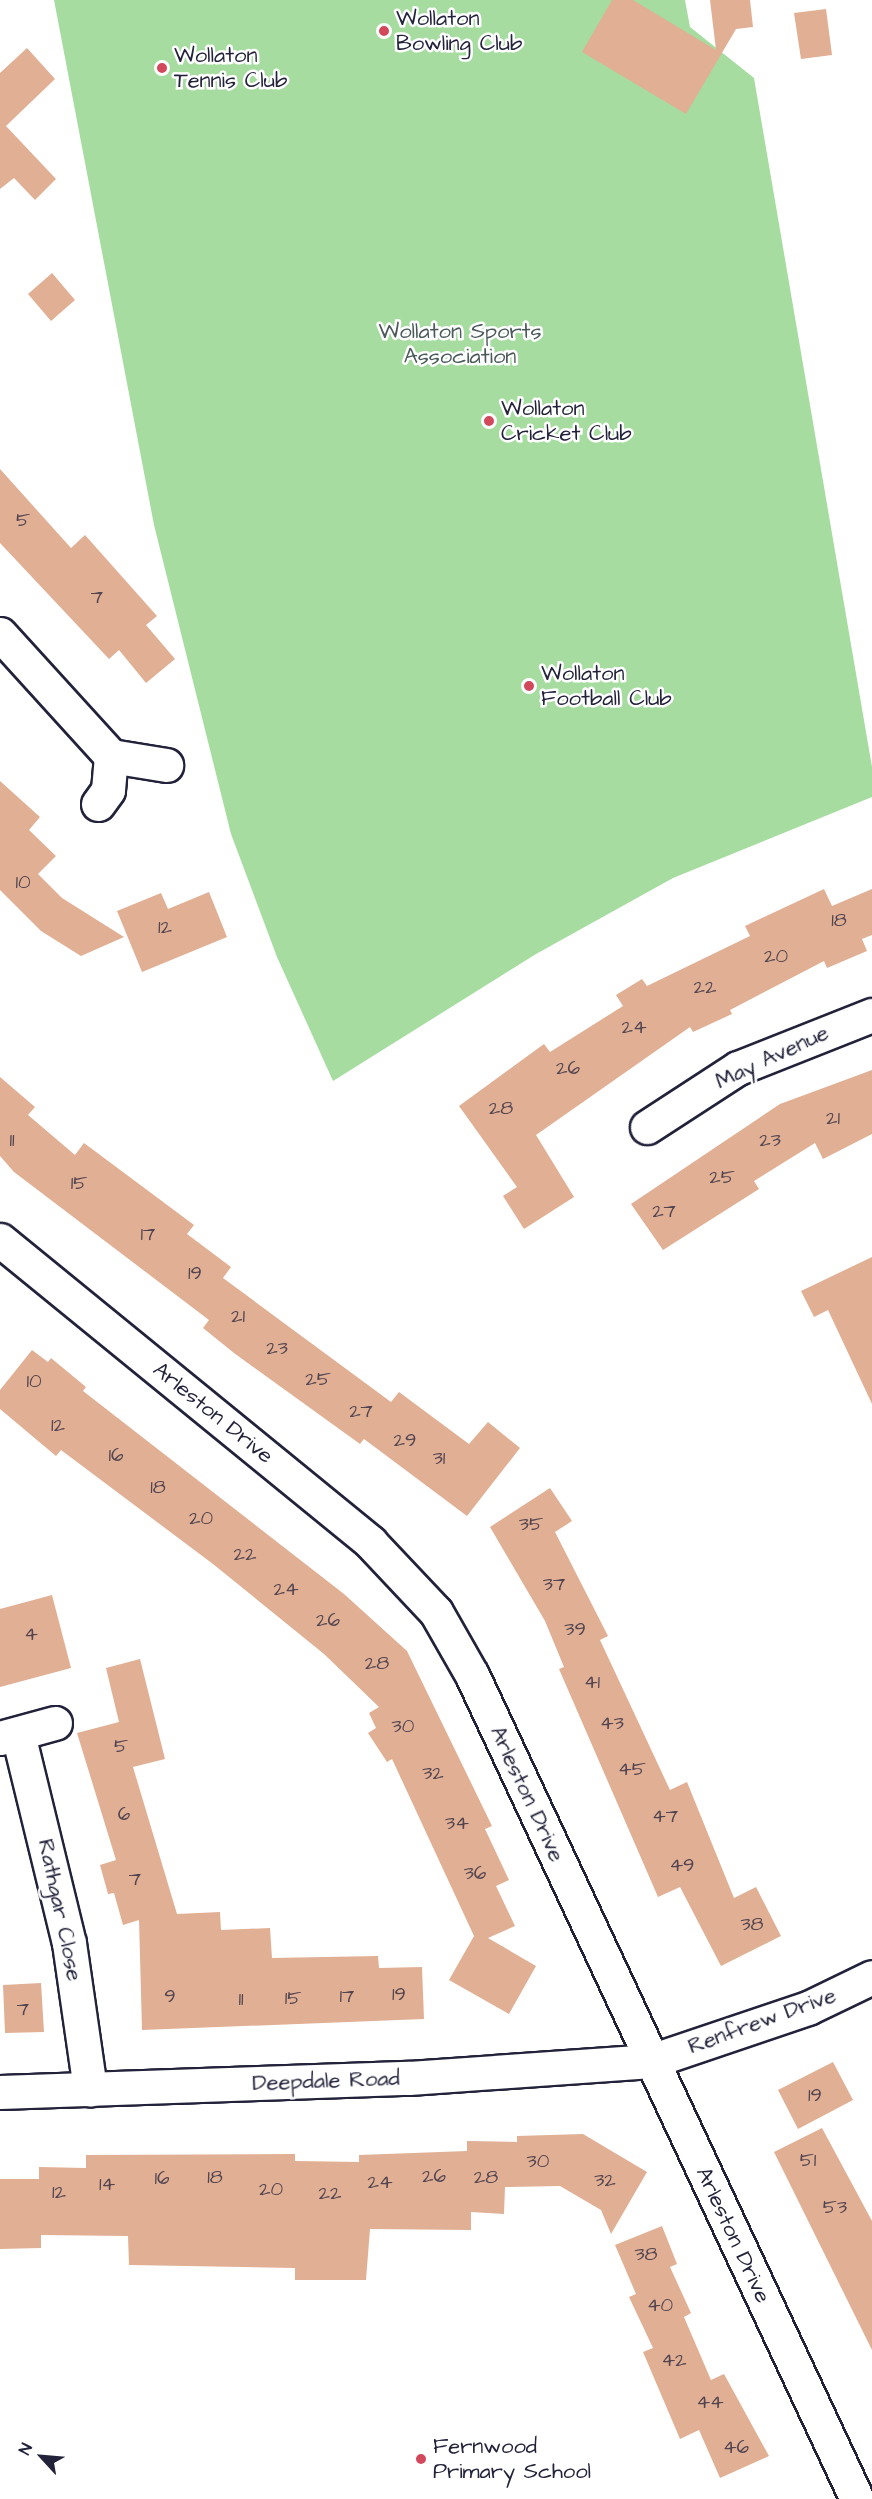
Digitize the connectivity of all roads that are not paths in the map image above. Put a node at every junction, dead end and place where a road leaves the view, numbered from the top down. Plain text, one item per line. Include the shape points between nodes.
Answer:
1 (0, 634) edge
2 (111, 756) junction
3 (166, 765) dead end
4 (98, 804) dead end
5 (872, 1015) edge
6 (646, 1127) dead end
7 (0, 1240) edge
8 (56, 1723) dead end
9 (9, 1736) edge
10 (872, 1977) edge
11 (651, 2061) junction
12 (90, 2089) junction
13 (0, 2092) edge
14 (857, 2499) edge

1 - 2 street
2 - 3 street
2 - 4 street via 108,790
5 - 6 street, May Avenue via 738,1068
7 - 11 street, Arleston Drive via 370,1542 429,1603 472,1675
8 - 9 street, Rathgar Close
9 - 12 street, Rathgar Close via 69,1943
10 - 11 street, Renfrew Drive via 808,2008
11 - 12 street, Deepdale Road via 409,2078
11 - 14 street, Arleston Drive
12 - 13 street, Deepdale Road

